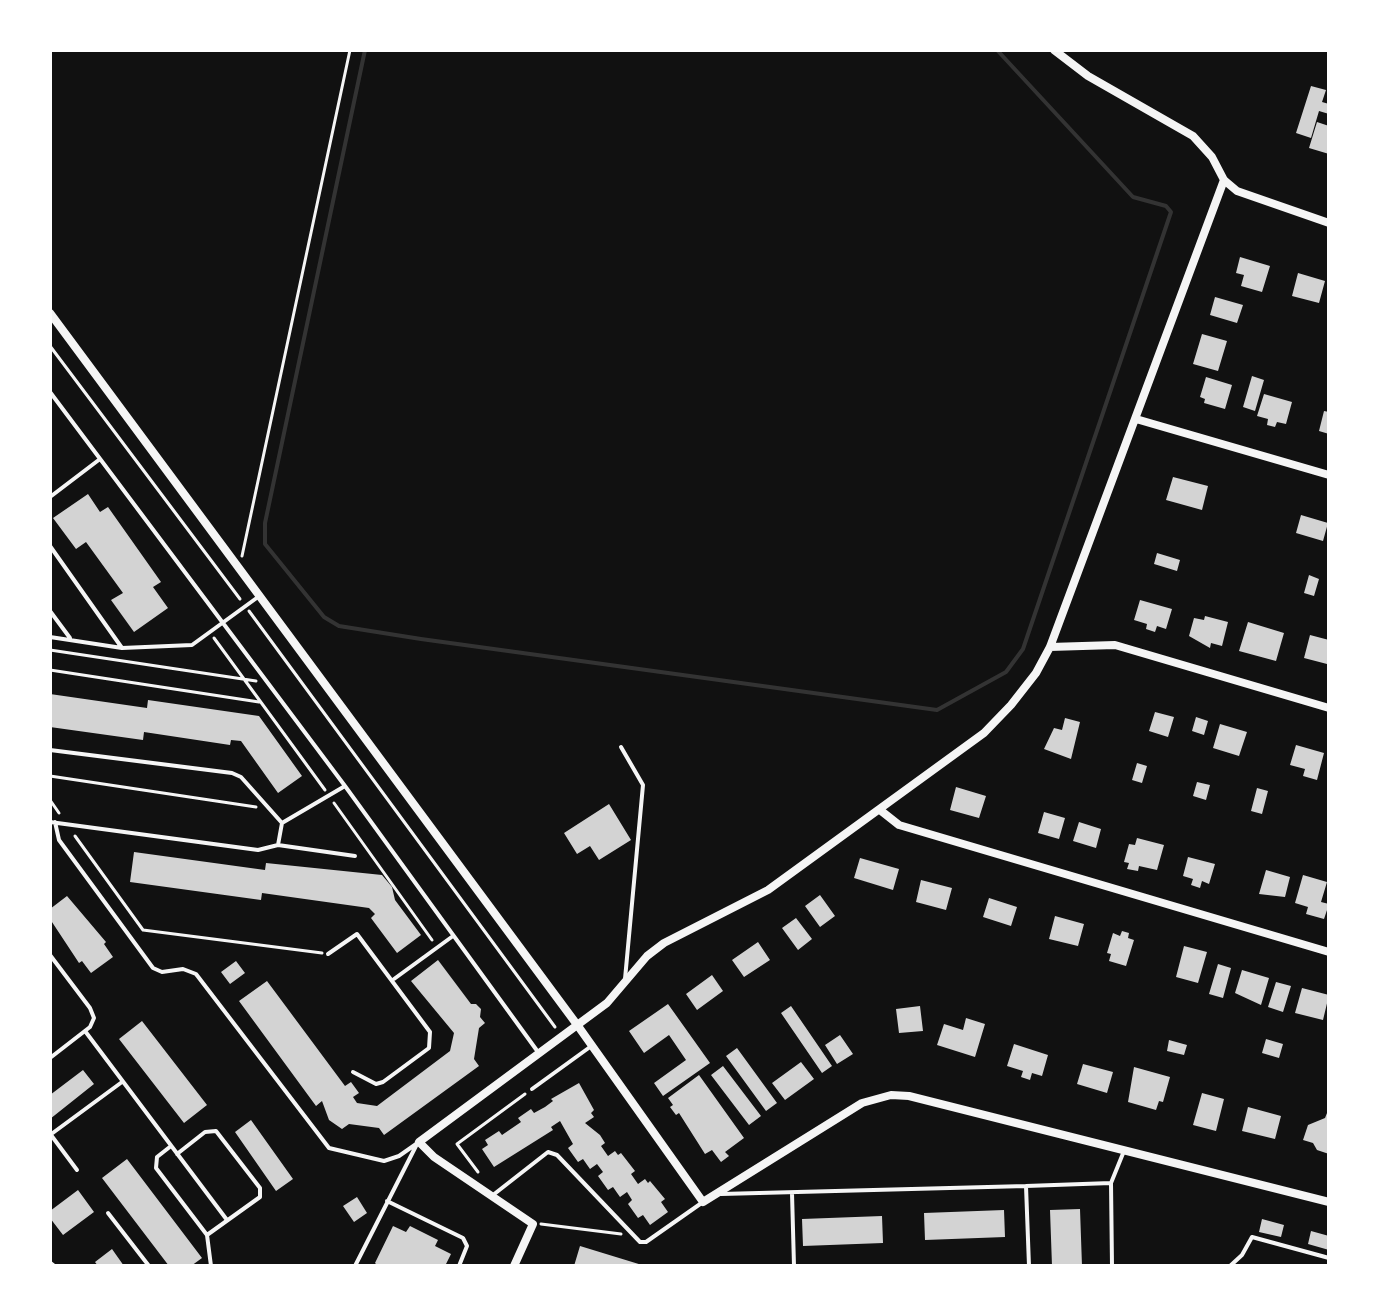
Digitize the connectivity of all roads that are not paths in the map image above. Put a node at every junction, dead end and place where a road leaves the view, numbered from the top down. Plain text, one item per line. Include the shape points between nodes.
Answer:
1 (1054, 50) edge
2 (1224, 180) junction
3 (1329, 223) edge
4 (50, 313) edge
5 (50, 392) edge
6 (1136, 419) junction
7 (100, 459) junction
8 (1329, 475) edge
9 (50, 497) edge
10 (50, 546) edge
11 (260, 596) junction
12 (50, 611) edge
13 (222, 623) junction
14 (50, 637) edge
15 (71, 640) junction
16 (1050, 647) junction
17 (122, 648) junction
18 (1329, 708) edge
19 (621, 747) dead end
20 (50, 750) edge
21 (345, 786) junction
22 (880, 810) junction
23 (53, 822) edge
24 (282, 823) junction
25 (278, 845) junction
26 (355, 856) dead end
27 (453, 936) junction
28 (1329, 952) edge
29 (328, 954) road end
30 (50, 955) edge
31 (394, 979) junction
32 (625, 981) junction
33 (578, 1026) junction
34 (85, 1031) junction
35 (592, 1045) junction
36 (539, 1054) junction
37 (50, 1058) edge
38 (353, 1072) dead end
39 (122, 1081) junction
40 (532, 1089) road end
41 (50, 1135) edge
42 (419, 1142) junction
43 (171, 1146) junction
44 (1124, 1150) junction
45 (177, 1154) junction
46 (399, 1156) junction
47 (405, 1164) junction
48 (77, 1170) dead end
49 (1111, 1183) junction
50 (1026, 1186) junction
51 (792, 1193) junction
52 (717, 1194) junction
53 (491, 1196) junction
54 (387, 1201) junction
55 (703, 1202) junction
56 (1329, 1202) edge
57 (108, 1213) dead end
58 (227, 1220) junction
59 (207, 1235) junction
60 (1329, 1258) edge
61 (149, 1266) edge
62 (211, 1266) edge
63 (355, 1266) edge
64 (459, 1266) edge
65 (514, 1266) edge
66 (794, 1266) edge
67 (1029, 1266) edge
68 (1112, 1266) edge
69 (1230, 1266) edge

1 - 2 street via 1088,76 1193,136
2 - 3 street via 1246,196
2 - 6 street
4 - 11 street
5 - 7 lane
6 - 8 street
6 - 16 street
7 - 9 lane
7 - 13 lane
10 - 17 lane
11 - 13 lane
11 - 33 street
12 - 15 lane
13 - 17 lane via 182,648
13 - 21 lane
14 - 15 lane
15 - 17 lane
16 - 18 street via 1115,645
16 - 22 street via 995,723
19 - 32 lane via 643,785
20 - 24 lane via 232,773
21 - 24 lane
21 - 27 lane
22 - 28 street via 899,825
22 - 32 street via 768,890 664,943
23 - 25 lane via 258,850
23 - 46 lane via 59,840 153,968 196,974 329,1148 384,1161
24 - 25 lane
25 - 26 lane
27 - 31 lane
27 - 36 lane
29 - 31 lane via 357,934
30 - 34 lane via 93,1013 93,1023
31 - 38 lane via 430,1032 429,1048 383,1082 376,1084
32 - 33 street
33 - 35 street
33 - 36 street
34 - 37 lane
34 - 39 lane
35 - 40 lane
35 - 55 street
36 - 42 street
39 - 41 lane
39 - 43 lane
41 - 48 lane
42 - 46 lane
42 - 47 lane
42 - 53 street
43 - 45 lane
43 - 59 lane via 157,1157 156,1168
44 - 49 lane
44 - 52 street via 891,1095 862,1103
44 - 56 street
45 - 58 lane
45 - 58 lane via 205,1132 216,1131 244,1166 261,1193
46 - 47 lane
47 - 54 lane
49 - 50 lane
49 - 68 lane
50 - 51 lane
50 - 67 lane
51 - 52 lane
51 - 66 lane
52 - 55 street
53 - 55 lane via 548,1152 634,1239 646,1242
53 - 65 street via 533,1224
54 - 63 lane
54 - 64 lane via 463,1238 467,1246
57 - 61 lane
58 - 59 lane
59 - 62 lane
60 - 69 lane via 1252,1237

